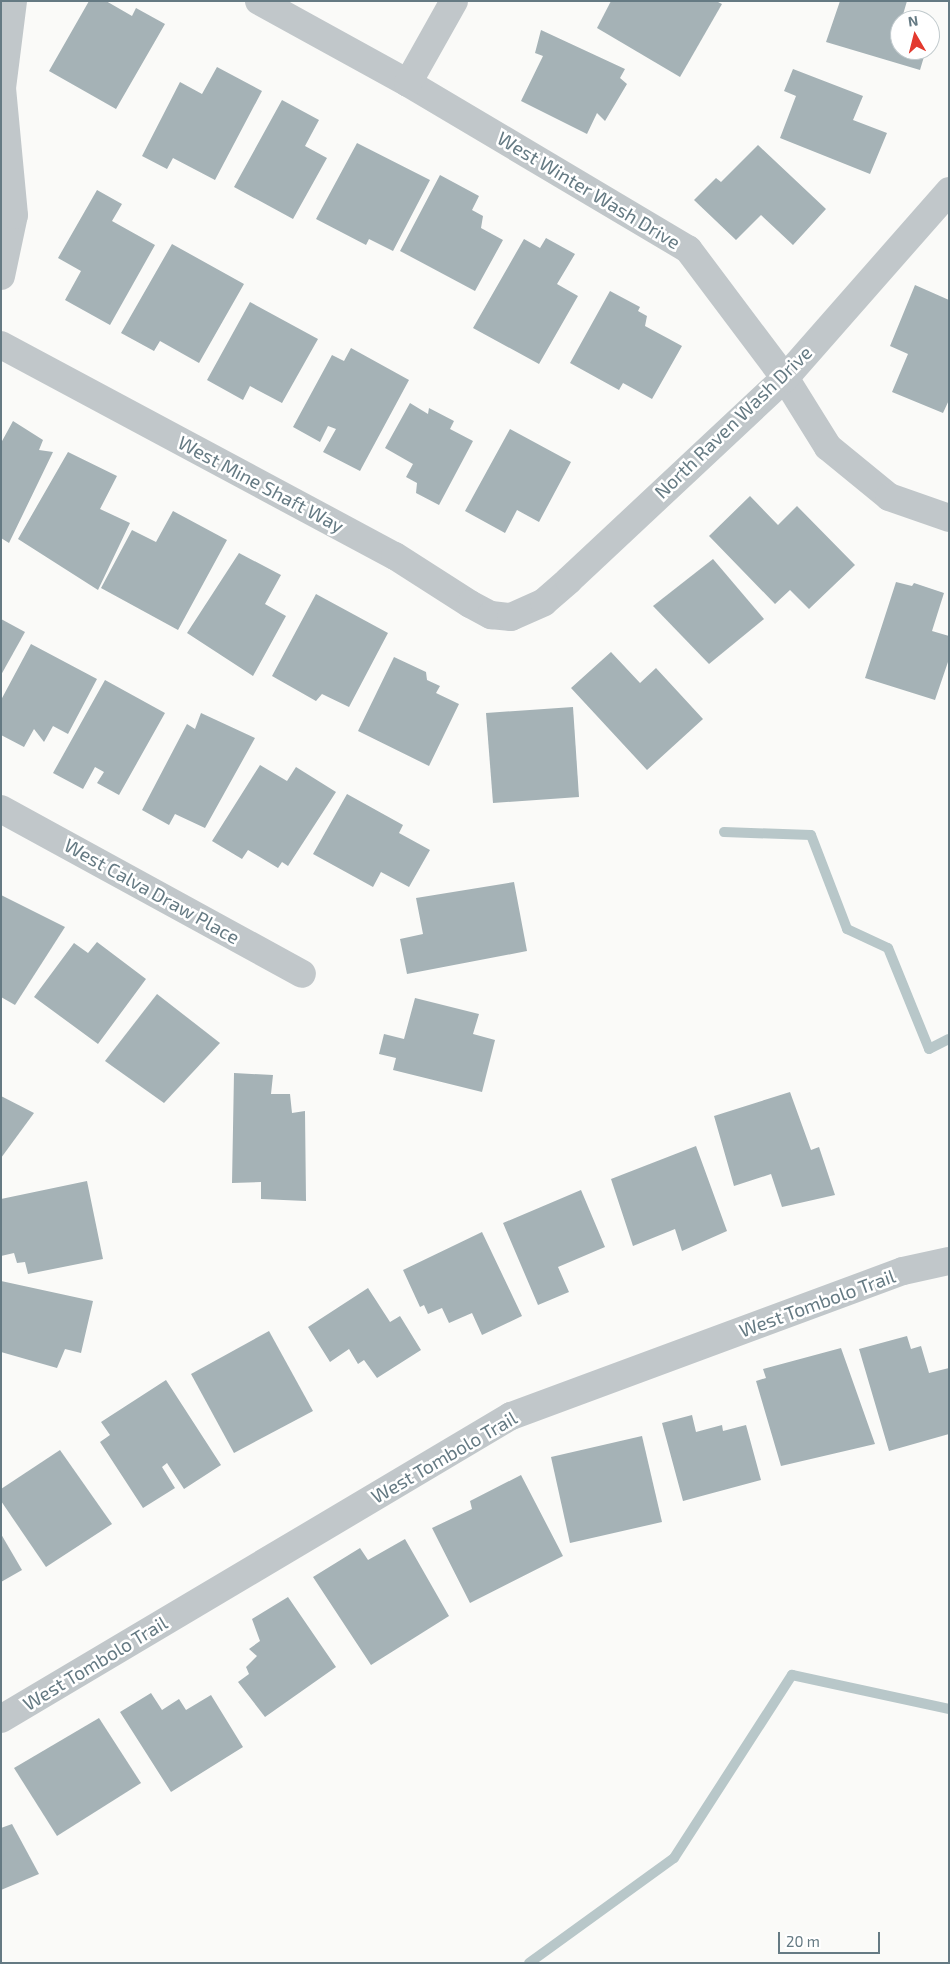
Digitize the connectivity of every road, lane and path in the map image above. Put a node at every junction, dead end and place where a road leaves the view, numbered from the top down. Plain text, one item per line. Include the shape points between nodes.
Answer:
1 (13, 1) edge
2 (259, 1) edge
3 (454, 1) edge
4 (408, 83) junction
5 (949, 191) edge
6 (1, 276) edge
7 (1, 345) edge
8 (784, 378) junction
9 (949, 518) edge
10 (521, 615) joint
11 (1, 809) edge
12 (302, 974) dead end
13 (949, 1261) edge
14 (1, 1719) edge

1 - 6 street via 2,88 14,215
2 - 4 street, West Winter Wash Drive
3 - 4 street
4 - 8 street, West Winter Wash Drive via 688,249
5 - 8 street, North Raven Wash Drive
7 - 10 street, West Mine Shaft Way via 395,556 491,615
8 - 9 street, West Winter Wash Drive via 828,447 889,497
8 - 10 street, North Raven Wash Drive via 569,580 544,602
11 - 12 street, West Calva Draw Place
13 - 14 street, West Tombolo Trail via 903,1270 511,1416

